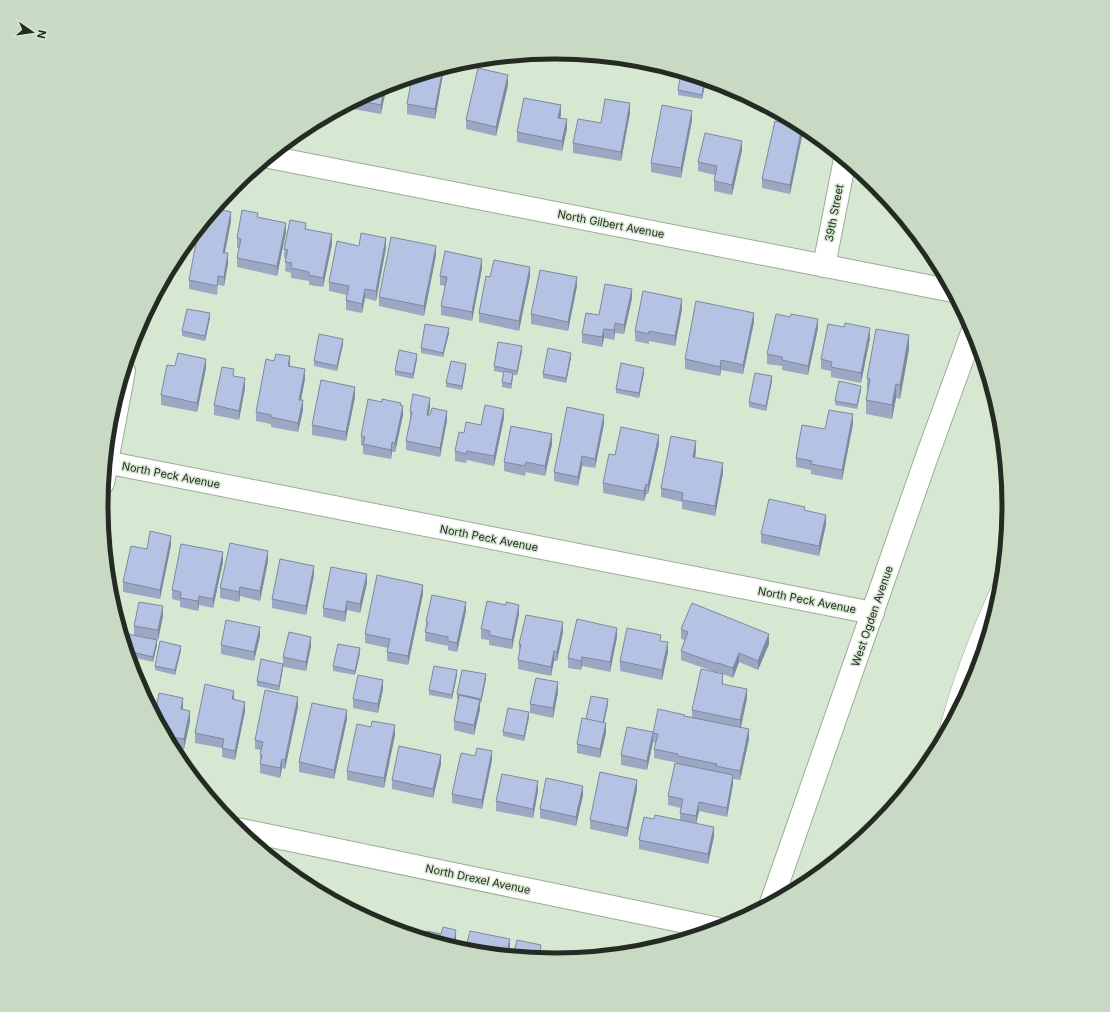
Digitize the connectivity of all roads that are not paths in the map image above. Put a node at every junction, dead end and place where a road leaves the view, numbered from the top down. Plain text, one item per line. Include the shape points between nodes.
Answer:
1 (274, 158) edge
2 (844, 165) edge
3 (824, 266) junction
4 (946, 290) edge
5 (970, 339) edge
6 (110, 470) edge
7 (992, 598) edge
8 (873, 613) junction
9 (951, 713) edge
10 (249, 831) edge
11 (775, 895) edge
12 (708, 926) edge

1 - 3 street, North Gilbert Avenue
2 - 3 street, 39th Street
3 - 4 street, North Gilbert Avenue
5 - 8 street, West Ogden Avenue
6 - 8 street, North Peck Avenue
7 - 9 lane via 967,658
8 - 11 street, West Ogden Avenue
10 - 12 street, North Drexel Avenue

